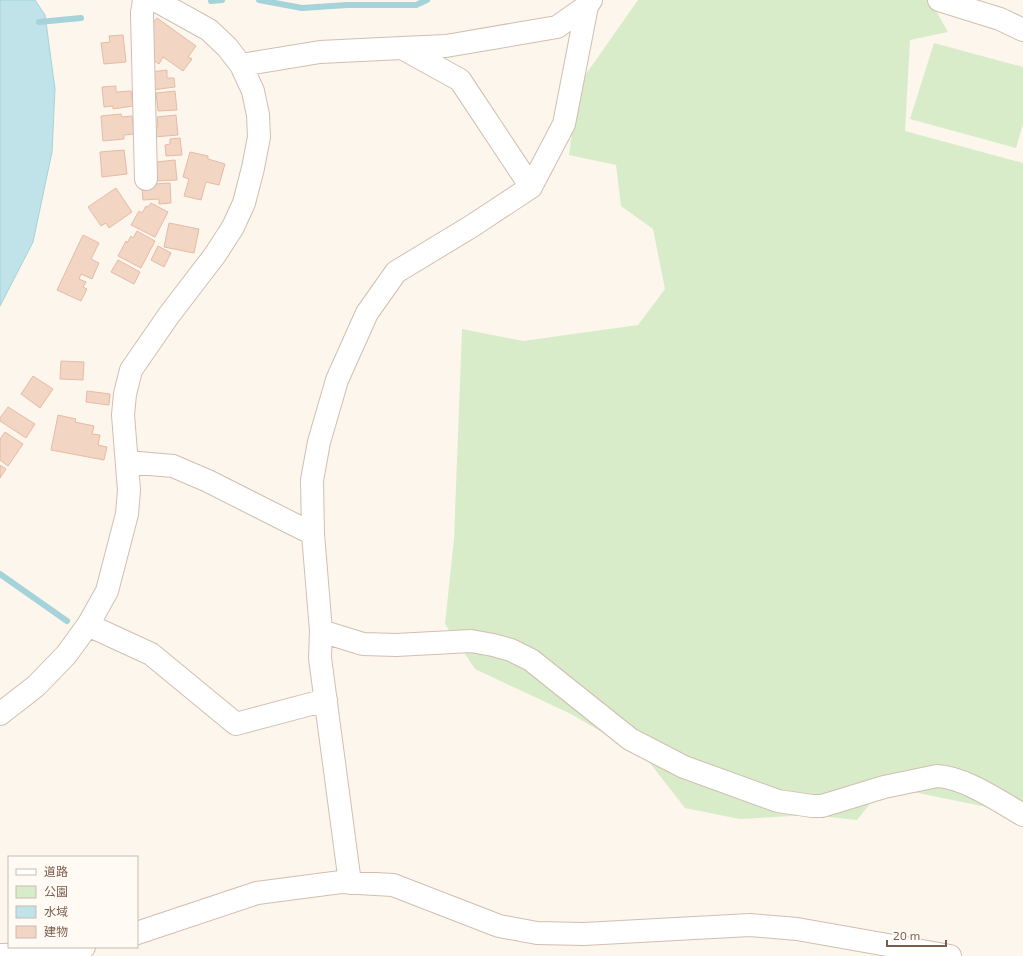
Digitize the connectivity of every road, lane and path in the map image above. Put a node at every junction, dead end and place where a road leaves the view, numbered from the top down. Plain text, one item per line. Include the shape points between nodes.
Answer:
1 (144, 0) edge
2 (155, 0) edge
3 (939, 0) edge
4 (589, 3) edge
5 (1023, 30) edge
6 (402, 48) junction
7 (241, 65) junction
8 (146, 178) dead end
9 (531, 187) junction
10 (127, 462) junction
11 (313, 534) junction
12 (88, 625) junction
13 (321, 631) junction
14 (326, 700) junction
15 (0, 714) edge
16 (1023, 815) edge
17 (350, 883) junction
18 (138, 933) edge
19 (79, 948) edge
20 (0, 956) edge
21 (950, 956) edge

1 - 8 street via 142,12
2 - 7 street via 209,30
3 - 5 street via 1000,19
4 - 6 street via 557,27 446,46
4 - 9 street via 564,124
6 - 7 street via 320,52
6 - 9 street via 460,80
7 - 10 street via 253,91 258,115 258,137 244,203 233,227 131,370 123,415
9 - 11 street via 396,272 368,313 337,380 319,442 312,480
10 - 11 street via 174,466
10 - 12 street via 127,514 107,591
11 - 13 street
12 - 14 street via 151,654 236,724
12 - 15 street via 66,655 36,686
13 - 14 street via 320,658
13 - 16 street via 363,644 471,641 511,650 531,660 630,739 684,768 778,801 822,806 884,788 945,776 965,783
14 - 17 street
17 - 18 street via 257,893
17 - 21 street via 393,885 499,926 537,933 584,934 750,925 797,929
19 - 20 street via 46,954

